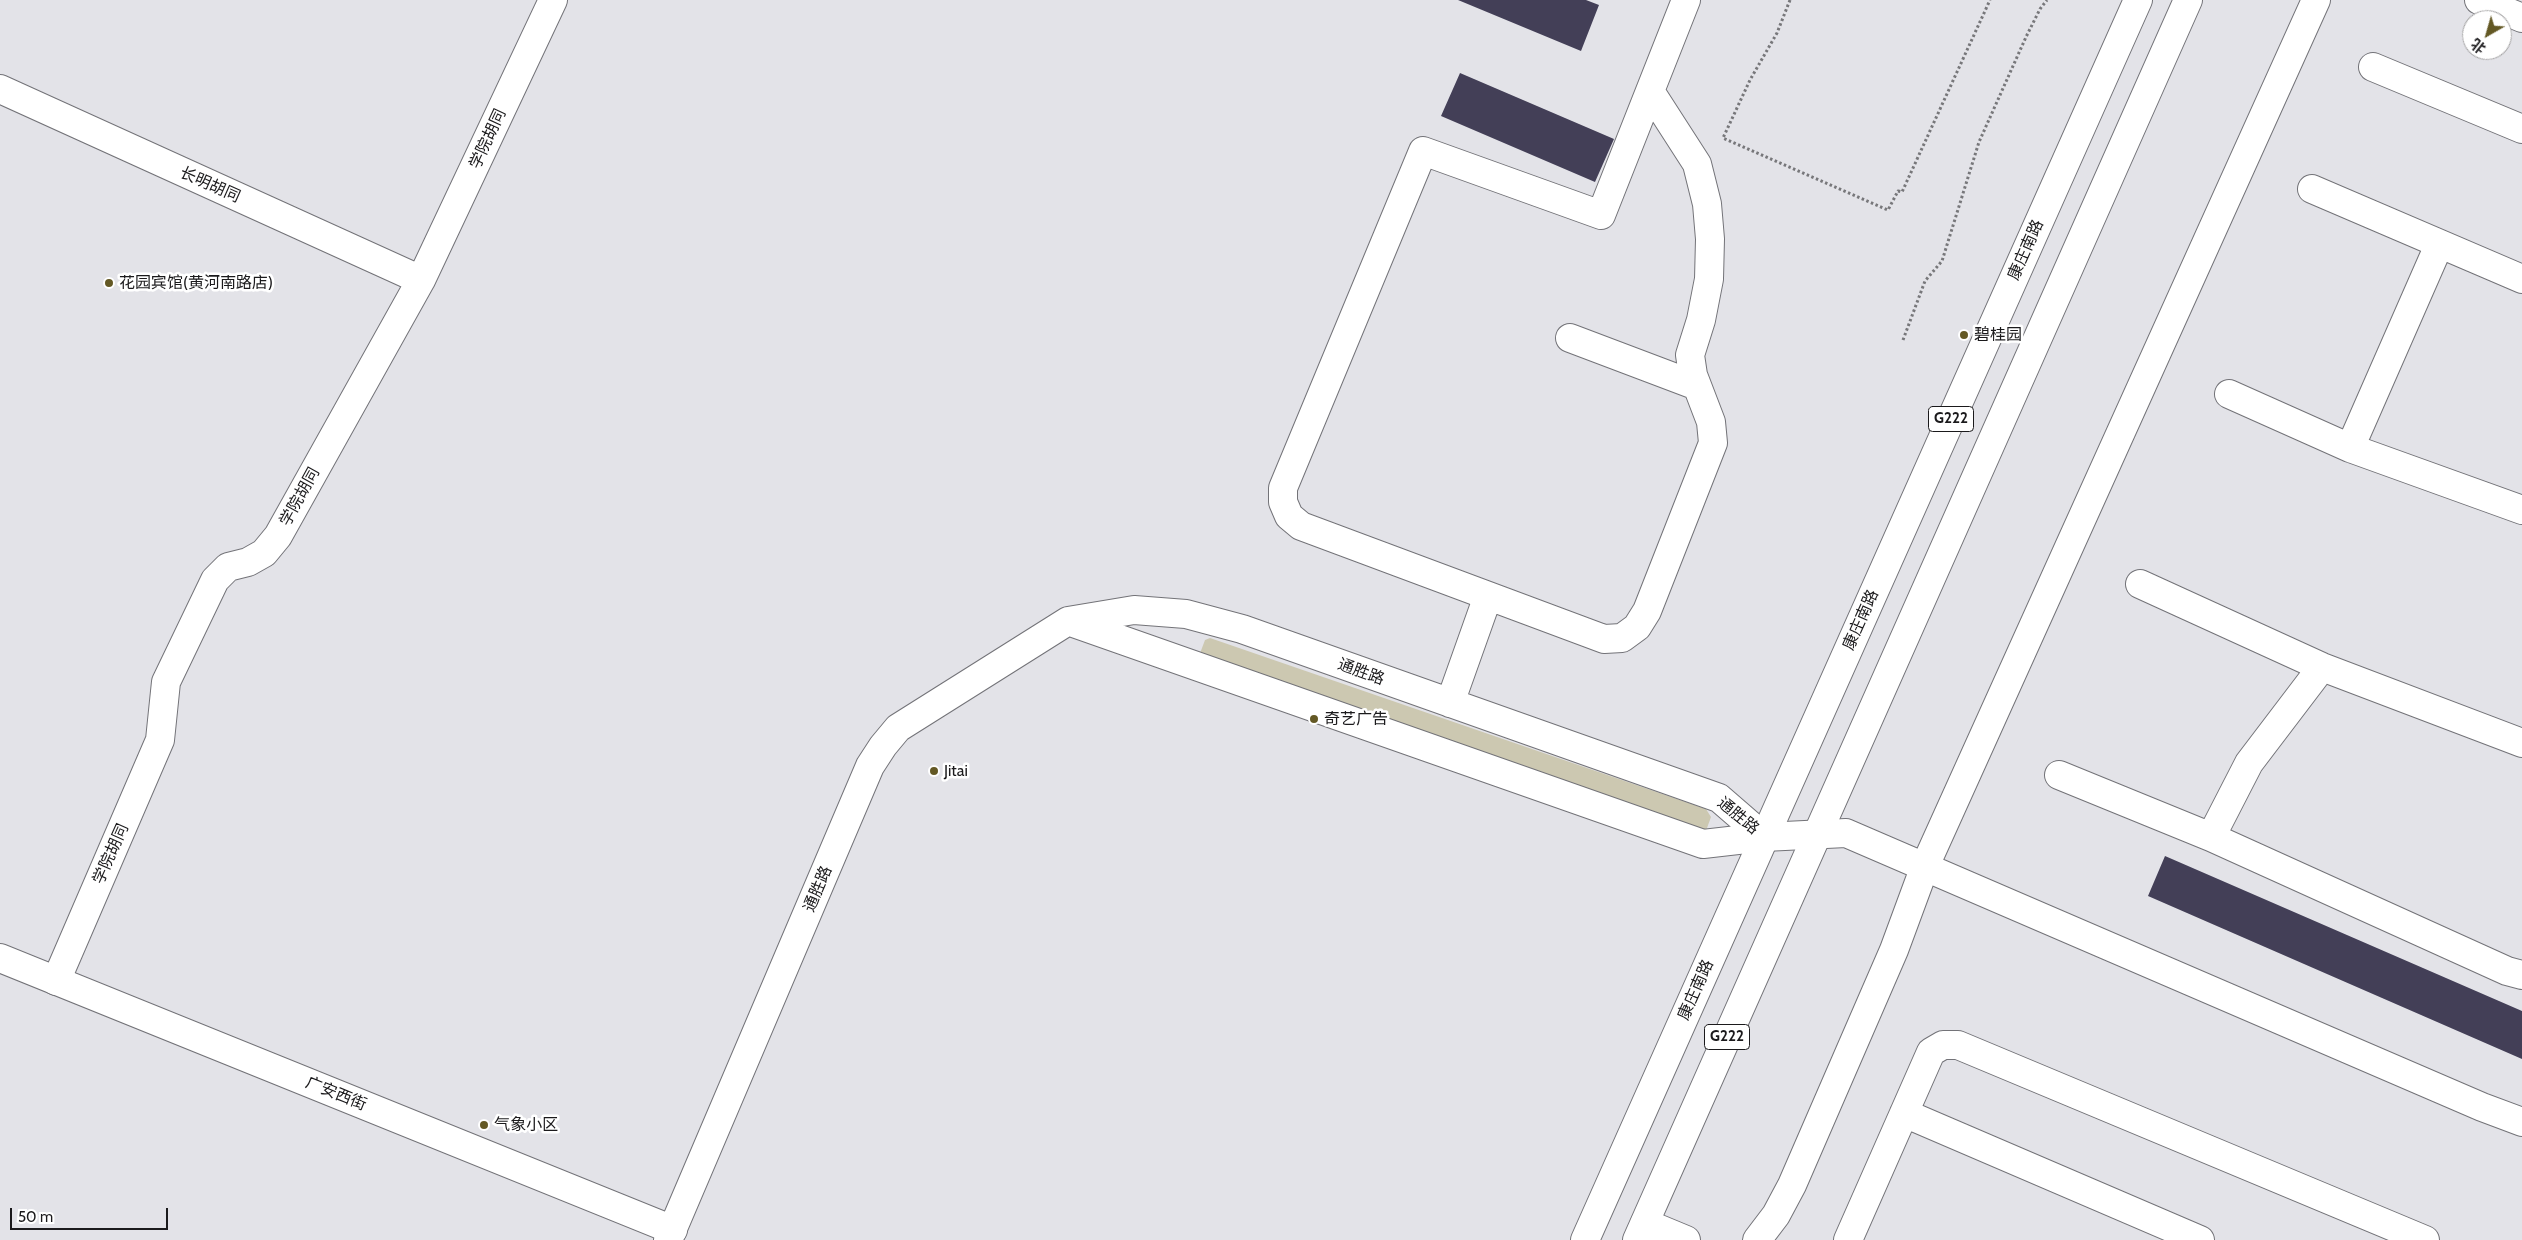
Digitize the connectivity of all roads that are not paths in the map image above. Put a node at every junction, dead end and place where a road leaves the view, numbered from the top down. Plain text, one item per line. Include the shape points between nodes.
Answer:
1 (553, 0) edge
2 (1686, 0) edge
3 (2138, 0) edge
4 (2188, 0) edge
5 (2316, 0) edge
6 (2479, 0) edge
7 (2522, 18) edge
8 (2373, 67) dead end
9 (0, 90) edge
10 (1650, 91) junction
11 (2522, 129) edge
12 (2312, 189) dead end
13 (2439, 245) junction
14 (2522, 279) edge
15 (421, 280) junction
16 (1570, 338) dead end
17 (1698, 386) junction
18 (2229, 394) dead end
19 (2350, 448) junction
20 (2522, 510) edge
21 (2140, 584) dead end
22 (1488, 596) junction
23 (1068, 620) junction
24 (2322, 667) junction
25 (1450, 703) junction
26 (2522, 743) edge
27 (2059, 775) dead end
28 (1817, 834) junction
29 (1764, 838) junction
30 (2211, 838) junction
31 (1925, 866) junction
32 (0, 958) edge
33 (2522, 975) edge
34 (56, 981) junction
35 (1904, 1113) junction
36 (2522, 1122) edge
37 (1641, 1231) edge
38 (671, 1235) edge
39 (1585, 1240) edge
40 (1686, 1240) edge
41 (1757, 1240) edge
42 (1848, 1240) edge
43 (2200, 1240) edge
44 (2424, 1240) edge

1 - 15 main road, 学院胡同
2 - 10 main road
3 - 29 main road, 康庄南路 / G222
4 - 28 main road, G222
5 - 31 main road
6 - 7 main road
8 - 11 main road
9 - 15 main road, 长明胡同
10 - 17 main road via 1696,164 1707,204 1710,239 1708,279 1701,320 1690,355
10 - 22 main road via 1601,215 1423,151 1283,488 1283,502 1289,516 1301,526
12 - 13 main road
13 - 14 main road
13 - 19 main road
15 - 34 main road, 学院胡同 via 278,536 264,553 248,562 228,567 215,580 166,682 160,740
16 - 17 main road
17 - 22 main road via 1711,422 1713,443 1647,611 1637,626 1622,638 1604,639
18 - 19 main road
19 - 20 main road
21 - 24 main road
22 - 25 main road
23 - 25 main road, 通胜路 via 1134,610 1186,614 1242,629
23 - 29 main road, 通胜路 via 1703,844
23 - 38 main road, 通胜路 via 898,728 879,752 870,766
24 - 26 main road
24 - 30 main road via 2249,763
25 - 29 main road, 通胜路 via 1719,798
27 - 30 main road
28 - 29 main road
28 - 31 main road via 1846,833
28 - 37 main road, G222
29 - 39 main road, 康庄南路 / G222
30 - 33 main road
31 - 36 main road
31 - 41 main road via 1894,950 1792,1185 1776,1216
32 - 34 main road, 广安西街
34 - 38 main road, 广安西街
35 - 42 main road
35 - 43 main road
35 - 44 main road via 1931,1052 1943,1045 1958,1045
37 - 40 main road

